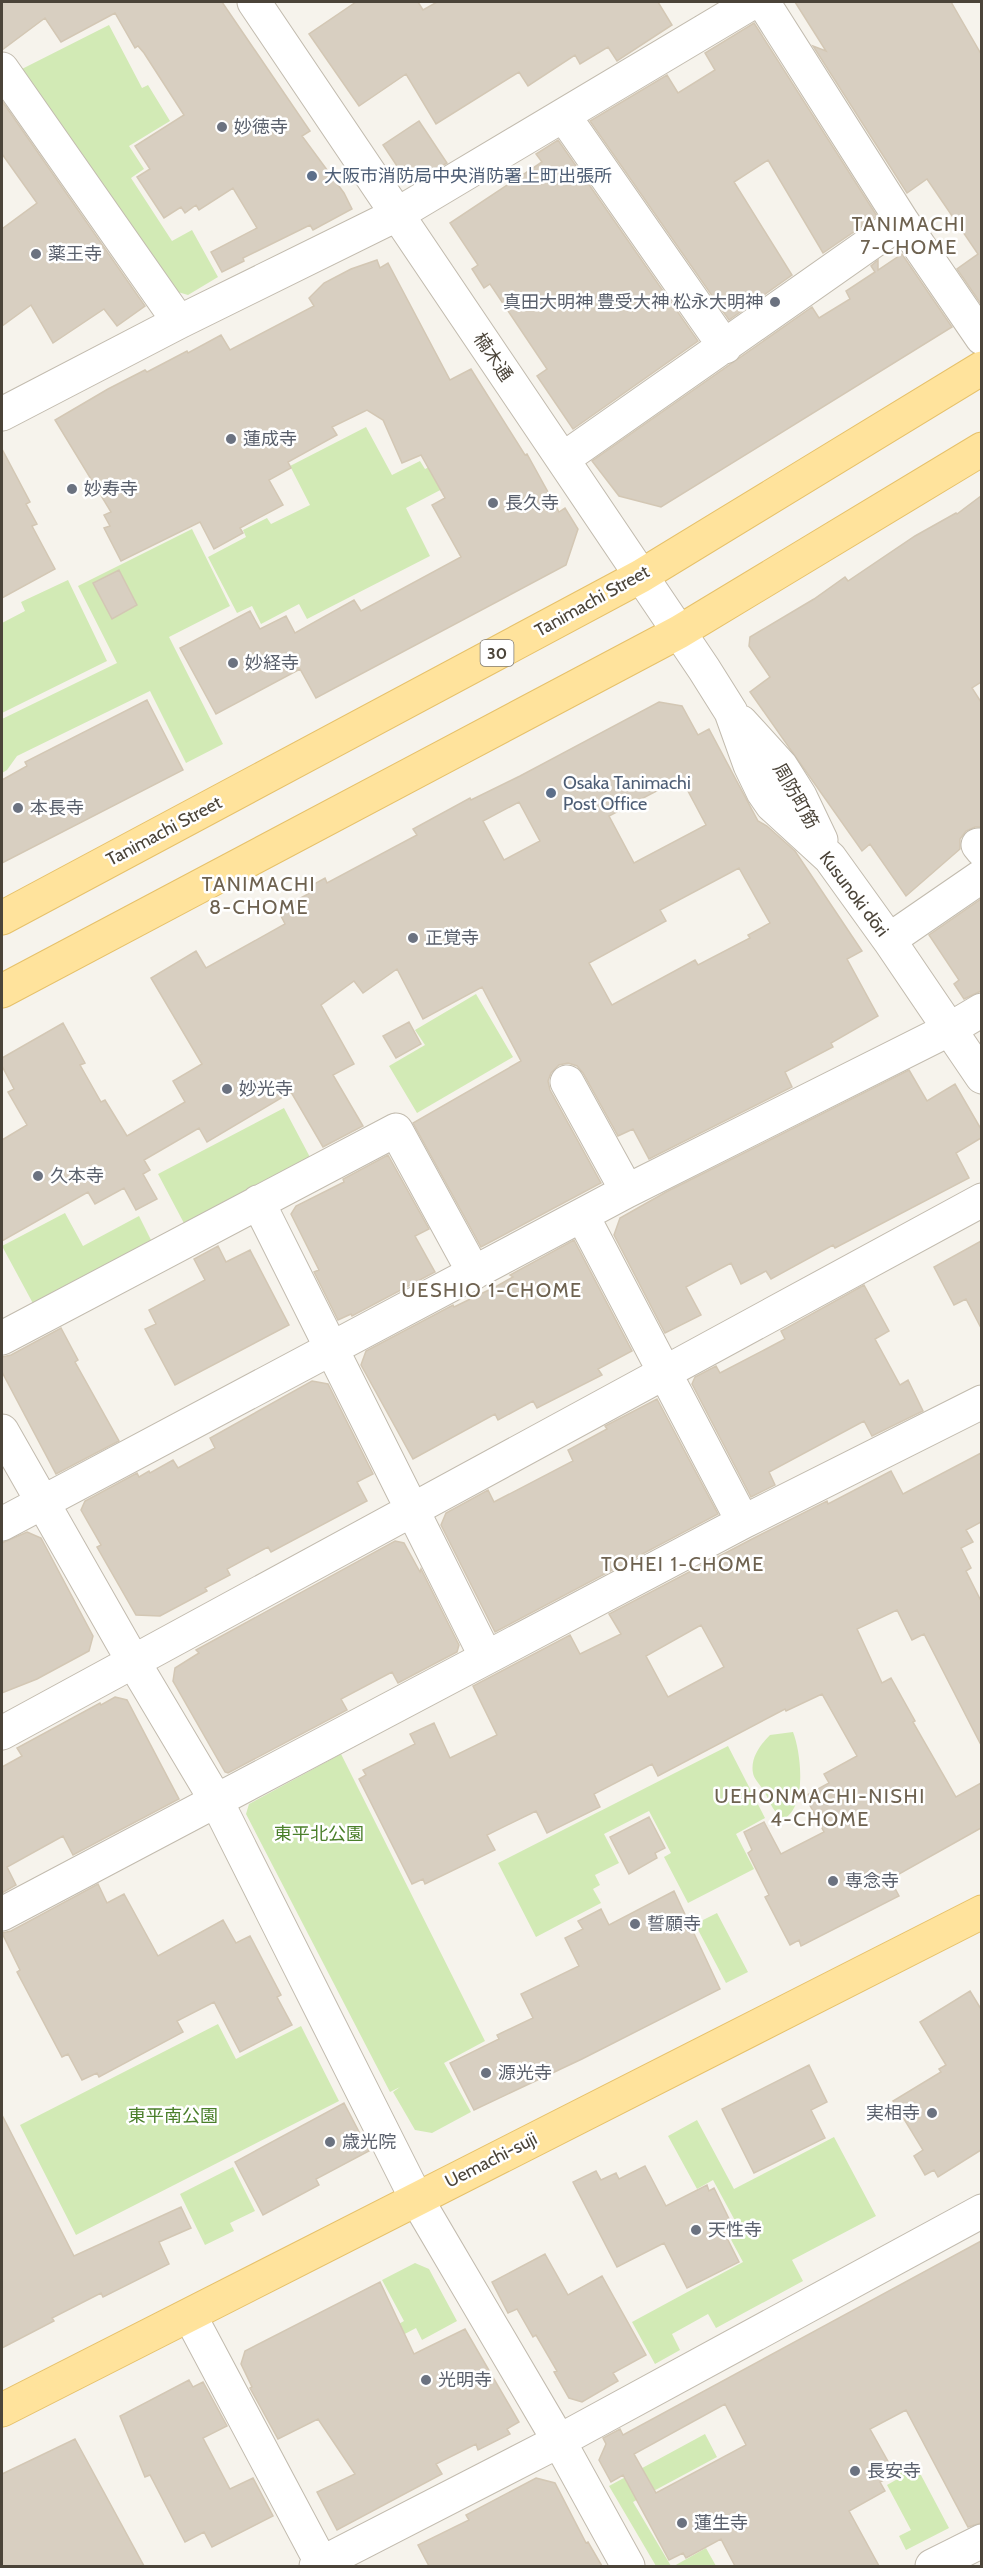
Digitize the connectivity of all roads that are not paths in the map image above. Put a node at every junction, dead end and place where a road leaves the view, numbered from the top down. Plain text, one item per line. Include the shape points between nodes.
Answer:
1 (254, 2) edge
2 (753, 2) edge
3 (763, 2) edge
4 (2, 69) edge
5 (564, 116) junction
6 (396, 215) junction
7 (902, 221) junction
8 (179, 322) junction
9 (981, 338) edge
10 (725, 347) junction
11 (981, 368) edge
12 (2, 414) edge
13 (981, 449) edge
14 (563, 459) junction
15 (640, 576) junction
16 (680, 632) junction
17 (731, 712) joint
18 (980, 857) edge
19 (2, 918) edge
20 (889, 940) junction
21 (2, 991) edge
22 (981, 1010) edge
23 (950, 1029) junction
24 (981, 1077) edge
25 (567, 1082) dead end
26 (627, 1191) junction
27 (981, 1200) edge
28 (258, 1202) junction
29 (582, 1215) junction
30 (474, 1273) junction
31 (2, 1338) edge
32 (333, 1347) junction
33 (666, 1372) junction
34 (981, 1402) edge
35 (2, 1431) edge
36 (42, 1502) junction
37 (413, 1509) junction
38 (743, 1522) junction
39 (2, 1524) edge
40 (486, 1657) junction
41 (133, 1661) junction
42 (2, 1733) edge
43 (217, 1802) junction
44 (981, 1912) edge
45 (2, 1914) edge
46 (416, 2198) junction
47 (981, 2211) edge
48 (190, 2316) junction
49 (2, 2410) edge
50 (559, 2441) junction
51 (981, 2541) edge
52 (320, 2566) edge
53 (628, 2566) edge
54 (932, 2566) edge

1 - 6 street, 楠木通
2 - 5 street
3 - 7 street
4 - 8 street
5 - 6 street
5 - 10 street
6 - 8 street
6 - 14 street, 楠木通
7 - 9 street
7 - 10 street
8 - 12 street
10 - 14 street
11 - 15 main road, Tanimachi Street / 30
13 - 16 main road
14 - 15 street, 楠木通
15 - 16 street, 楠木通
15 - 19 main road, Tanimachi Street / 30
16 - 17 street, 楠木通
16 - 21 main road
17 - 20 street, Kusunoki dōri via 750,765 772,805 830,858
18 - 20 street
20 - 23 street, Kusunoki dōri
22 - 23 street
23 - 24 street, Kusunoki dōri
23 - 26 street
25 - 26 street
26 - 29 street
27 - 33 street
28 - 30 street via 396,1130
28 - 31 street
28 - 32 street
29 - 30 street
29 - 33 street
30 - 32 street
32 - 36 street
32 - 37 street
33 - 37 street
33 - 38 street
34 - 38 street
35 - 36 street
36 - 39 street
36 - 41 street
37 - 40 street
37 - 41 street
38 - 40 street
40 - 43 street
41 - 42 street
41 - 43 street
43 - 45 street
43 - 46 street
44 - 46 main road, Uemachi-suji
46 - 48 main road, Uemachi-suji
46 - 50 street
47 - 50 street
48 - 49 main road, Uemachi-suji
48 - 52 street
50 - 52 street
50 - 53 street
51 - 54 street

